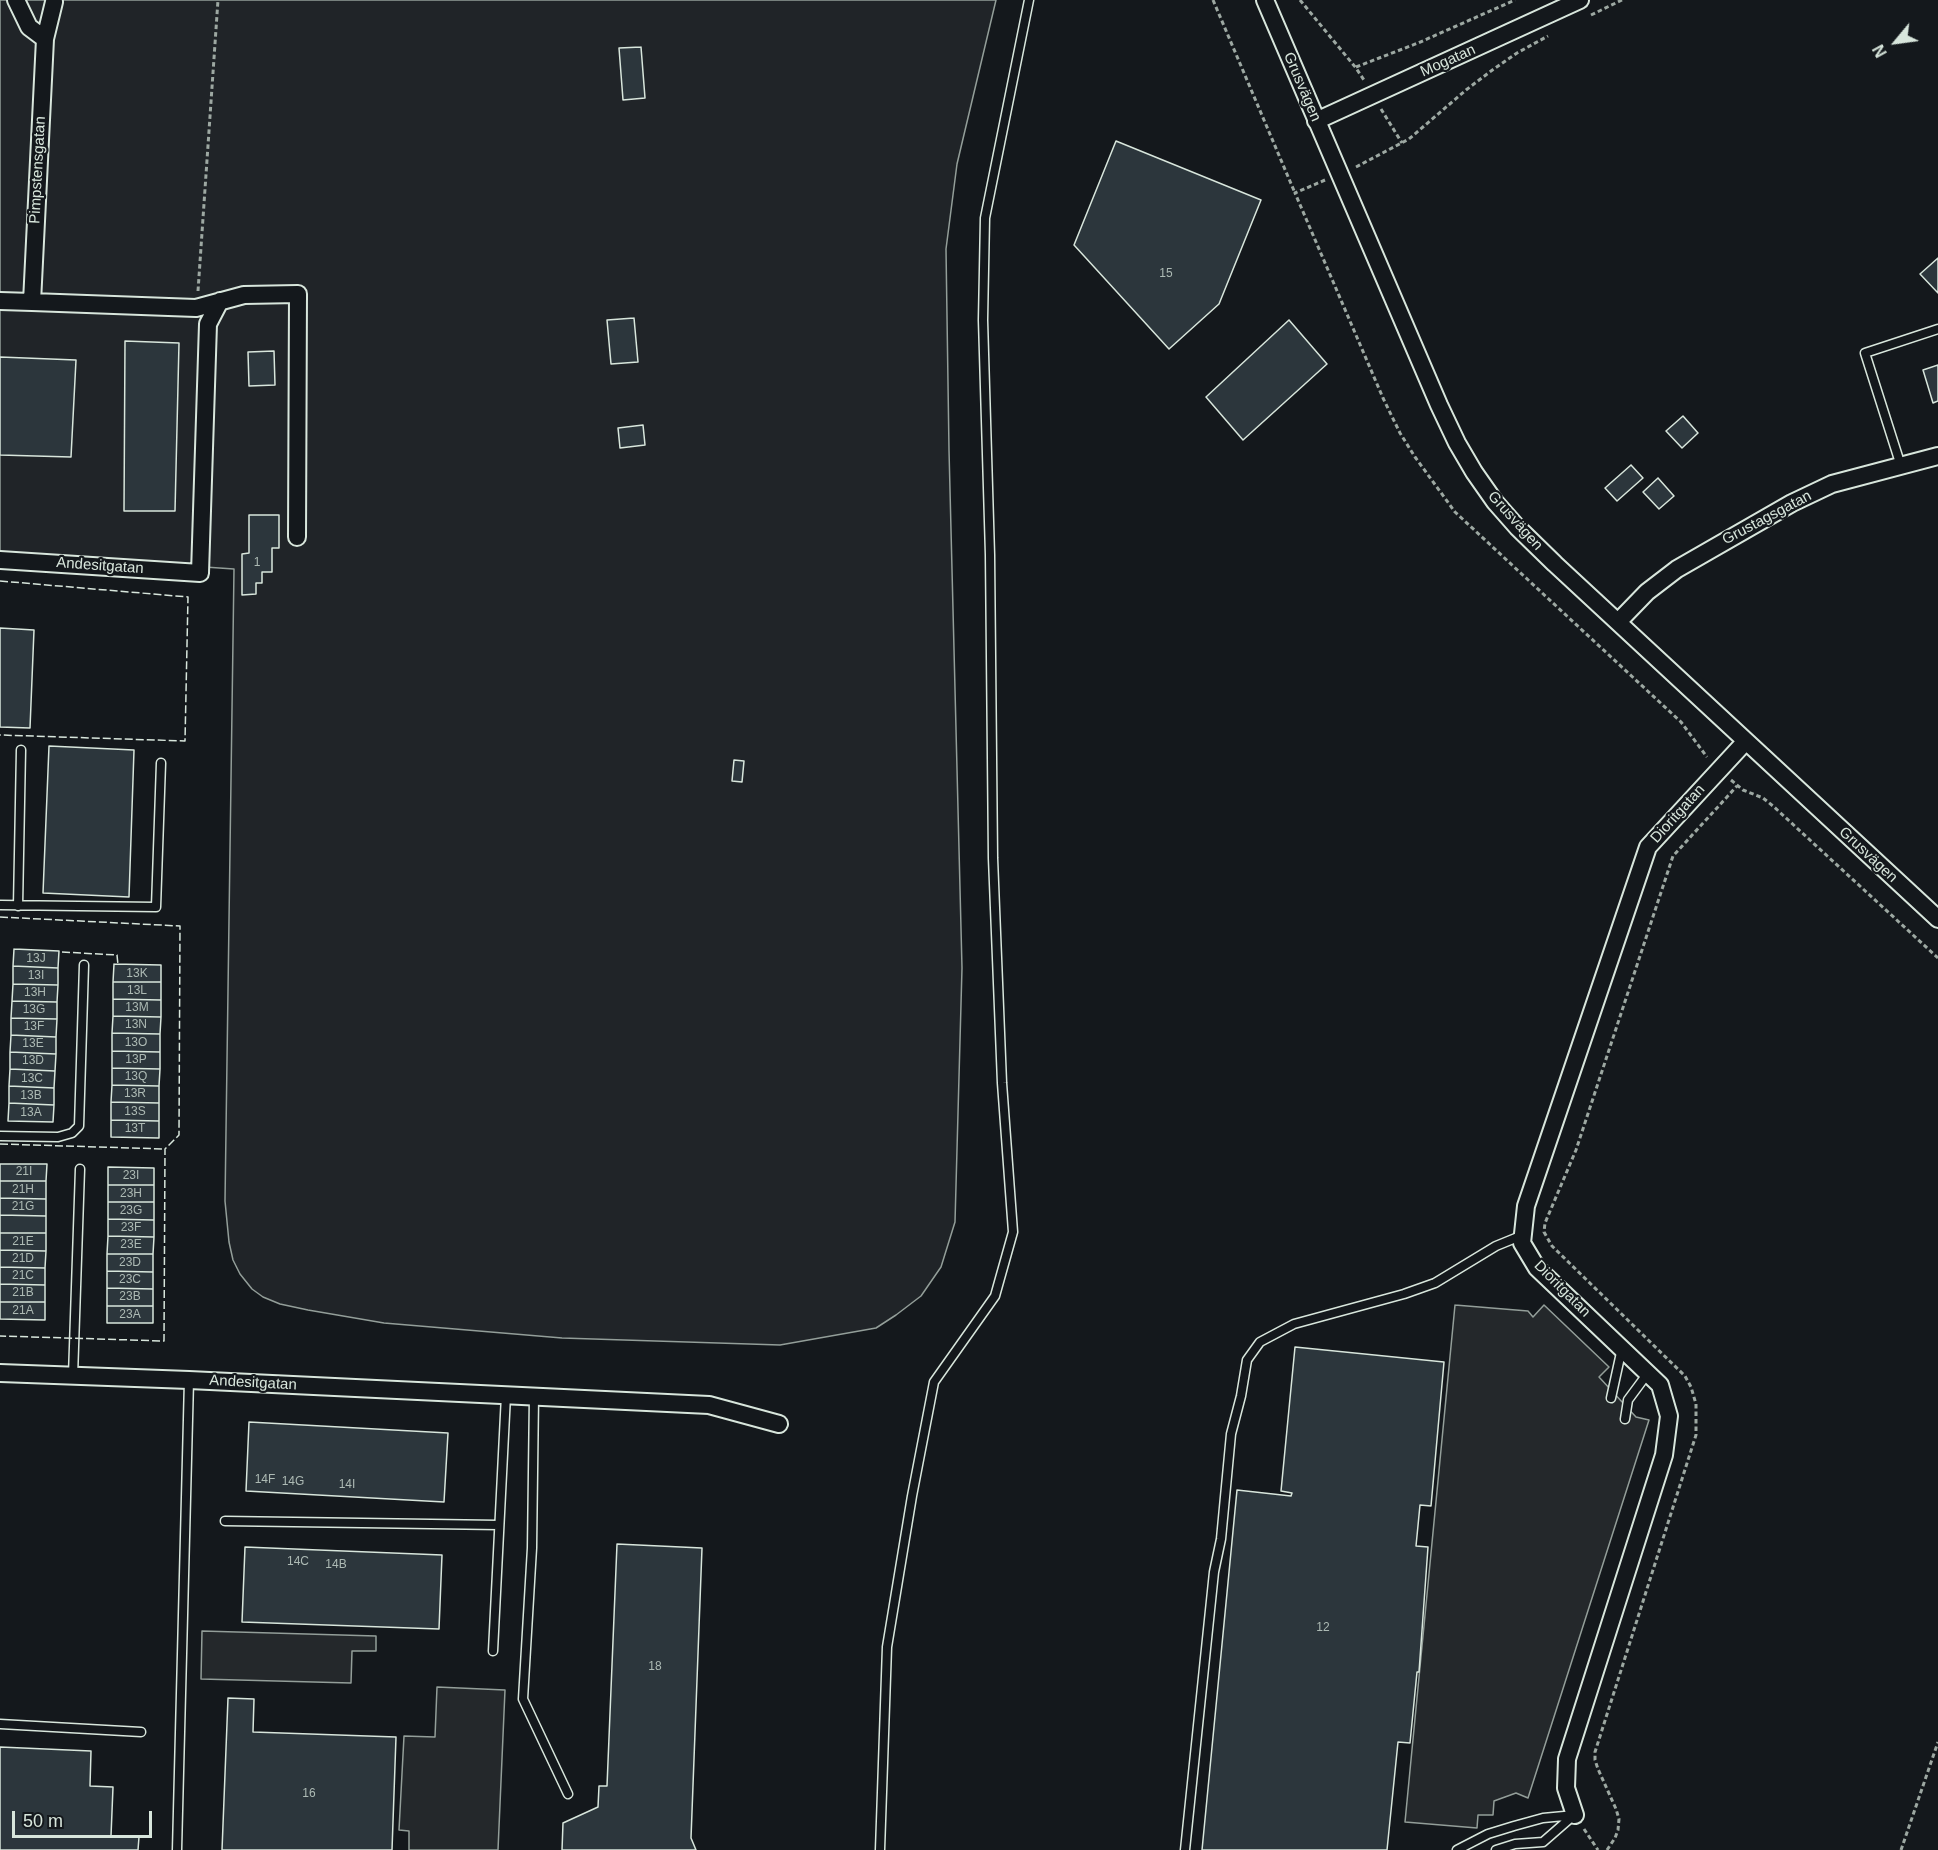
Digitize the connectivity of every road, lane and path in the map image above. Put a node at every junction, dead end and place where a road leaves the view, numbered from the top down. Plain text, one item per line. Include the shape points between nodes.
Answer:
1 (16, 0) edge
2 (218, 0) edge
3 (1029, 0) edge
4 (1213, 0) edge
5 (1265, 0) edge
6 (1300, 0) edge
7 (1515, 0) edge
8 (1580, 0) edge
9 (1622, 0) edge
10 (54, 2) dead end
11 (1590, 16) dead end
12 (1552, 34) dead end
13 (45, 39) junction
14 (1356, 68) junction
15 (1373, 95) junction
16 (1317, 121) junction
17 (1402, 143) junction
18 (1340, 174) junction
19 (1295, 193) junction
20 (0, 301) edge
21 (32, 302) junction
22 (220, 302) junction
23 (196, 308) junction
24 (1938, 329) edge
25 (1938, 456) edge
26 (1901, 466) junction
27 (297, 537) dead end
28 (0, 560) edge
29 (1618, 622) junction
30 (1746, 741) junction
31 (21, 750) dead end
32 (161, 763) dead end
33 (1719, 770) junction
34 (1737, 786) junction
35 (0, 905) edge
36 (18, 906) junction
37 (1938, 919) edge
38 (1938, 958) edge
39 (84, 965) dead end
40 (0, 1136) edge
41 (80, 1169) dead end
42 (1523, 1235) junction
43 (1622, 1348) junction
44 (0, 1373) edge
45 (1647, 1373) junction
46 (73, 1376) junction
47 (189, 1380) junction
48 (506, 1395) junction
49 (534, 1396) junction
50 (1611, 1398) dead end
51 (1625, 1419) dead end
52 (779, 1424) dead end
53 (225, 1521) dead end
54 (499, 1525) junction
55 (493, 1651) dead end
56 (0, 1724) edge
57 (141, 1732) dead end
58 (1938, 1742) edge
59 (568, 1794) dead end
60 (1575, 1815) junction
61 (1514, 1847) edge
62 (177, 1850) edge
63 (880, 1850) edge
64 (1185, 1850) edge
65 (1457, 1850) edge
66 (1496, 1850) edge
67 (1598, 1850) edge
68 (1607, 1850) edge
69 (1900, 1850) edge

1 - 13 street via 29,27
2 - 23 path
3 - 63 lane via 985,218 983,320 993,858 1002,1083 1013,1232 995,1296 934,1382 887,1647
4 - 19 path
5 - 16 street, Grusvägen
6 - 14 path
7 - 14 path
8 - 15 street, Mogatan
9 - 11 path
10 - 13 street, Pimpstensgatan
12 - 17 path via 1517,52
13 - 21 street, Pimpstensgatan
14 - 15 path
15 - 16 street, Mogatan
15 - 17 path
16 - 18 street, Grusvägen
17 - 18 path
18 - 19 path
18 - 29 street, Grusvägen via 1439,405 1474,472 1517,527
19 - 33 path via 1400,433 1438,490 1482,538 1681,722
20 - 21 street
21 - 23 street
22 - 23 street
22 - 27 street via 244,295 297,294
22 - 28 street, Andesitgatan via 208,324 200,573
24 - 26 lane via 1865,353
25 - 26 street, Grustagsgatan
26 - 29 street, Grustagsgatan via 1832,484 1750,525 1661,580
29 - 30 street, Grusvägen
30 - 33 street, Dioritgatan
30 - 37 street, Grusvägen
31 - 36 lane
32 - 36 lane via 156,907
33 - 34 path
33 - 42 street, Dioritgatan via 1648,847 1526,1206
34 - 38 path via 1773,806
34 - 68 path via 1673,856 1576,1150 1545,1223 1544,1232 1552,1246 1685,1376 1696,1404 1696,1435 1595,1752 1619,1820 1616,1839
35 - 36 lane
39 - 40 lane via 79,1126 58,1137
41 - 46 lane
42 - 43 street, Dioritgatan via 1522,1243 1537,1268
42 - 64 lane via 1496,1246 1435,1283 1294,1324 1260,1342 1246,1360 1231,1434
43 - 45 street, Dioritgatan
43 - 50 lane
44 - 46 street, Andesitgatan
45 - 51 lane via 1628,1400
45 - 60 street, Dioritgatan via 1660,1385 1669,1416 1664,1455 1567,1759 1566,1788
46 - 47 street, Andesitgatan
47 - 48 street, Andesitgatan
47 - 62 lane
48 - 49 street, Andesitgatan
48 - 54 lane
49 - 52 street, Andesitgatan via 709,1405
49 - 59 lane via 532,1548 523,1700
53 - 54 lane
54 - 55 lane
56 - 57 lane
58 - 69 path
60 - 61 lane via 1543,1842
60 - 65 lane via 1514,1826
60 - 67 path
61 - 66 lane

